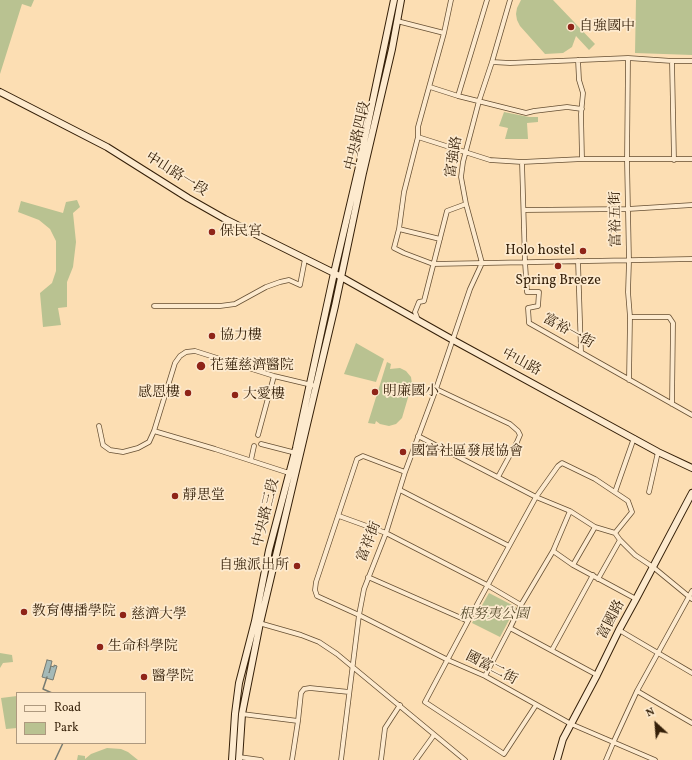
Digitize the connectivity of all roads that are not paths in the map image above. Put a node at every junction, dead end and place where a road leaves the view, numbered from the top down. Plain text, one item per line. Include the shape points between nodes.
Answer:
1 (394, 0) edge
2 (401, 0) edge
3 (451, 0) edge
4 (487, 0) edge
5 (510, 0) edge
6 (397, 21) junction
7 (444, 33) junction
8 (628, 58) junction
9 (578, 60) junction
10 (692, 61) edge
11 (492, 62) junction
12 (672, 62) junction
13 (430, 87) junction
14 (0, 92) edge
15 (458, 96) junction
16 (478, 101) junction
17 (582, 109) junction
18 (418, 137) junction
19 (465, 153) junction
20 (582, 159) junction
21 (692, 159) edge
22 (627, 160) junction
23 (674, 160) junction
24 (522, 162) junction
25 (466, 204) junction
26 (692, 205) edge
27 (628, 209) junction
28 (524, 210) junction
29 (399, 229) junction
30 (440, 239) junction
31 (305, 259) junction
32 (692, 259) edge
33 (578, 261) junction
34 (629, 261) junction
35 (525, 262) junction
36 (482, 263) junction
37 (433, 264) junction
38 (334, 273) junction
39 (341, 277) junction
40 (154, 306) dead end
41 (630, 317) junction
42 (418, 320) junction
43 (453, 340) junction
44 (581, 352) junction
45 (274, 376) junction
46 (629, 380) junction
47 (313, 386) junction
48 (436, 389) junction
49 (672, 404) junction
50 (692, 415) edge
51 (99, 426) dead end
52 (154, 431) junction
53 (258, 435) dead end
54 (418, 436) junction
55 (634, 438) junction
56 (261, 444) dead end
57 (254, 446) dead end
58 (658, 452) junction
59 (297, 454) junction
60 (251, 460) junction
61 (692, 468) edge
62 (405, 472) junction
63 (289, 473) junction
64 (498, 477) junction
65 (400, 490) junction
66 (615, 492) junction
67 (649, 492) dead end
68 (692, 493) edge
69 (536, 497) junction
70 (570, 512) junction
71 (339, 516) junction
72 (595, 527) junction
73 (386, 533) junction
74 (615, 533) junction
75 (620, 540) junction
76 (509, 546) junction
77 (552, 550) junction
78 (574, 565) junction
79 (653, 567) junction
80 (593, 575) junction
81 (368, 577) junction
82 (598, 579) junction
83 (487, 585) junction
84 (692, 591) edge
85 (691, 598) edge
86 (636, 600) junction
87 (521, 605) junction
88 (359, 615) junction
89 (468, 621) junction
90 (257, 622) junction
91 (510, 628) junction
92 (619, 630) junction
93 (552, 650) junction
94 (657, 653) junction
95 (448, 660) junction
96 (353, 667) junction
97 (692, 673) edge
98 (597, 675) junction
99 (485, 676) junction
100 (637, 691) junction
101 (349, 692) junction
102 (400, 705) junction
103 (536, 705) junction
104 (242, 714) junction
105 (298, 721) junction
106 (692, 723) edge
107 (571, 724) junction
108 (434, 735) junction
109 (614, 741) junction
110 (239, 759) edge
111 (232, 760) edge
112 (261, 760) edge
113 (292, 760) edge
114 (341, 760) edge
115 (381, 760) edge
116 (416, 760) edge
117 (465, 760) edge
118 (557, 760) edge
119 (606, 760) edge
120 (655, 760) edge

1 - 38 street, 中央路四段
2 - 6 street, 中央路四段
3 - 7 street
4 - 15 street
5 - 11 street, 富強路
6 - 7 street
6 - 39 street, 中央路四段
7 - 13 street
8 - 9 street
8 - 12 street
8 - 22 street, 富裕五街
9 - 11 street
9 - 17 street via 579,80 583,93
10 - 12 street
11 - 16 street, 富強路
12 - 23 street
13 - 15 street
13 - 18 street via 418,128
14 - 31 street, 中山路一段 via 107,147 225,219
15 - 16 street
16 - 17 street via 526,113 567,107
16 - 19 street, 富強路
17 - 20 street
18 - 19 street
18 - 29 street via 404,192
19 - 24 street via 490,160
19 - 25 street, 富強路 via 461,178
20 - 22 street
20 - 24 street
21 - 23 street
22 - 23 street
22 - 27 street, 富裕五街
24 - 28 street, 富裕一街
25 - 30 street via 447,211
25 - 36 street, 富強路
26 - 27 street
27 - 28 street
27 - 34 street, 富裕五街
28 - 35 street, 富裕一街
29 - 30 street
29 - 37 street via 394,248
30 - 37 street
31 - 38 street, 中山路一段
31 - 40 street via 300,285 289,280 280,282 235,304
32 - 34 street
33 - 34 street
33 - 35 street
33 - 44 street
34 - 41 street, 富裕五街
35 - 36 street
35 - 44 street, 富裕一街 via 527,292 539,292 538,306 528,308 529,323
36 - 37 street
36 - 43 street via 470,289
37 - 42 street via 424,301 419,302 415,312
38 - 39 street, 中山路一段
38 - 47 street, 中央路三段
39 - 42 street, 中山路
39 - 47 street, 中央路三段
41 - 46 street, 富裕五街
41 - 49 street via 669,317 673,323
42 - 43 street, 中山路
43 - 48 street, 富祥街
43 - 55 street, 中山路
44 - 46 street, 富裕一街
45 - 47 street
45 - 52 street via 195,351 186,352 175,363
45 - 53 street
46 - 49 street, 富裕一街
47 - 59 street, 中央路三段
48 - 54 street, 富祥街
48 - 64 street via 510,424 518,431 518,442
49 - 50 street, 富裕一街
51 - 52 street via 103,445 110,450 123,452 149,442
52 - 60 street
54 - 62 street, 富祥街
54 - 64 street
55 - 58 street, 中山路
55 - 66 street
56 - 59 street
57 - 60 street
58 - 61 street, 中山路
58 - 67 street
59 - 63 street, 中央路三段
59 - 90 street, 中央路三段
60 - 63 street
62 - 65 street, 富祥街
62 - 71 street via 360,457 357,459
63 - 90 street, 中央路三段 via 269,550
64 - 69 street
65 - 73 street, 富祥街
65 - 76 street
66 - 69 street via 562,463
66 - 74 street via 628,501 632,512
68 - 79 street, 富國路
69 - 70 street
69 - 76 street
70 - 72 street
70 - 77 street
71 - 73 street
71 - 88 street, 國富二街 via 315,590 317,596
72 - 74 street
72 - 78 street
73 - 81 street, 富祥街
73 - 83 street
74 - 75 street
75 - 79 street via 635,555
75 - 82 street
76 - 83 street
77 - 78 street
77 - 87 street
78 - 80 street
79 - 85 street
79 - 86 street, 富國路
80 - 82 street
80 - 93 street
81 - 88 street, 富祥街
81 - 89 street
82 - 86 street
83 - 87 street
83 - 89 street
84 - 85 street
85 - 94 street
86 - 92 street, 富國路
87 - 91 street
88 - 95 street, 國富二街
88 - 96 street, 富祥街
89 - 95 street
90 - 96 street via 319,642
90 - 104 street, 中央路三段
90 - 111 street, 中央路三段 via 239,683
91 - 93 street
91 - 99 street
92 - 94 street
92 - 98 street, 富國路
93 - 98 street
94 - 97 street
94 - 100 street
95 - 99 street, 國富二街
95 - 103 street via 425,702 504,754
96 - 101 street, 富祥街
96 - 102 street
98 - 107 street, 富國路
99 - 103 street, 國富二街
100 - 106 street
100 - 109 street
101 - 105 street via 304,689 301,693
101 - 114 street, 富祥街
102 - 108 street
102 - 115 street via 385,728
103 - 107 street, 國富二街
104 - 105 street
104 - 110 street, 中央路三段
105 - 113 street
107 - 109 street, 國富二街
107 - 118 street, 富國路 via 562,739
108 - 116 street
108 - 117 street
109 - 119 street
109 - 120 street, 國富二街
110 - 112 street

